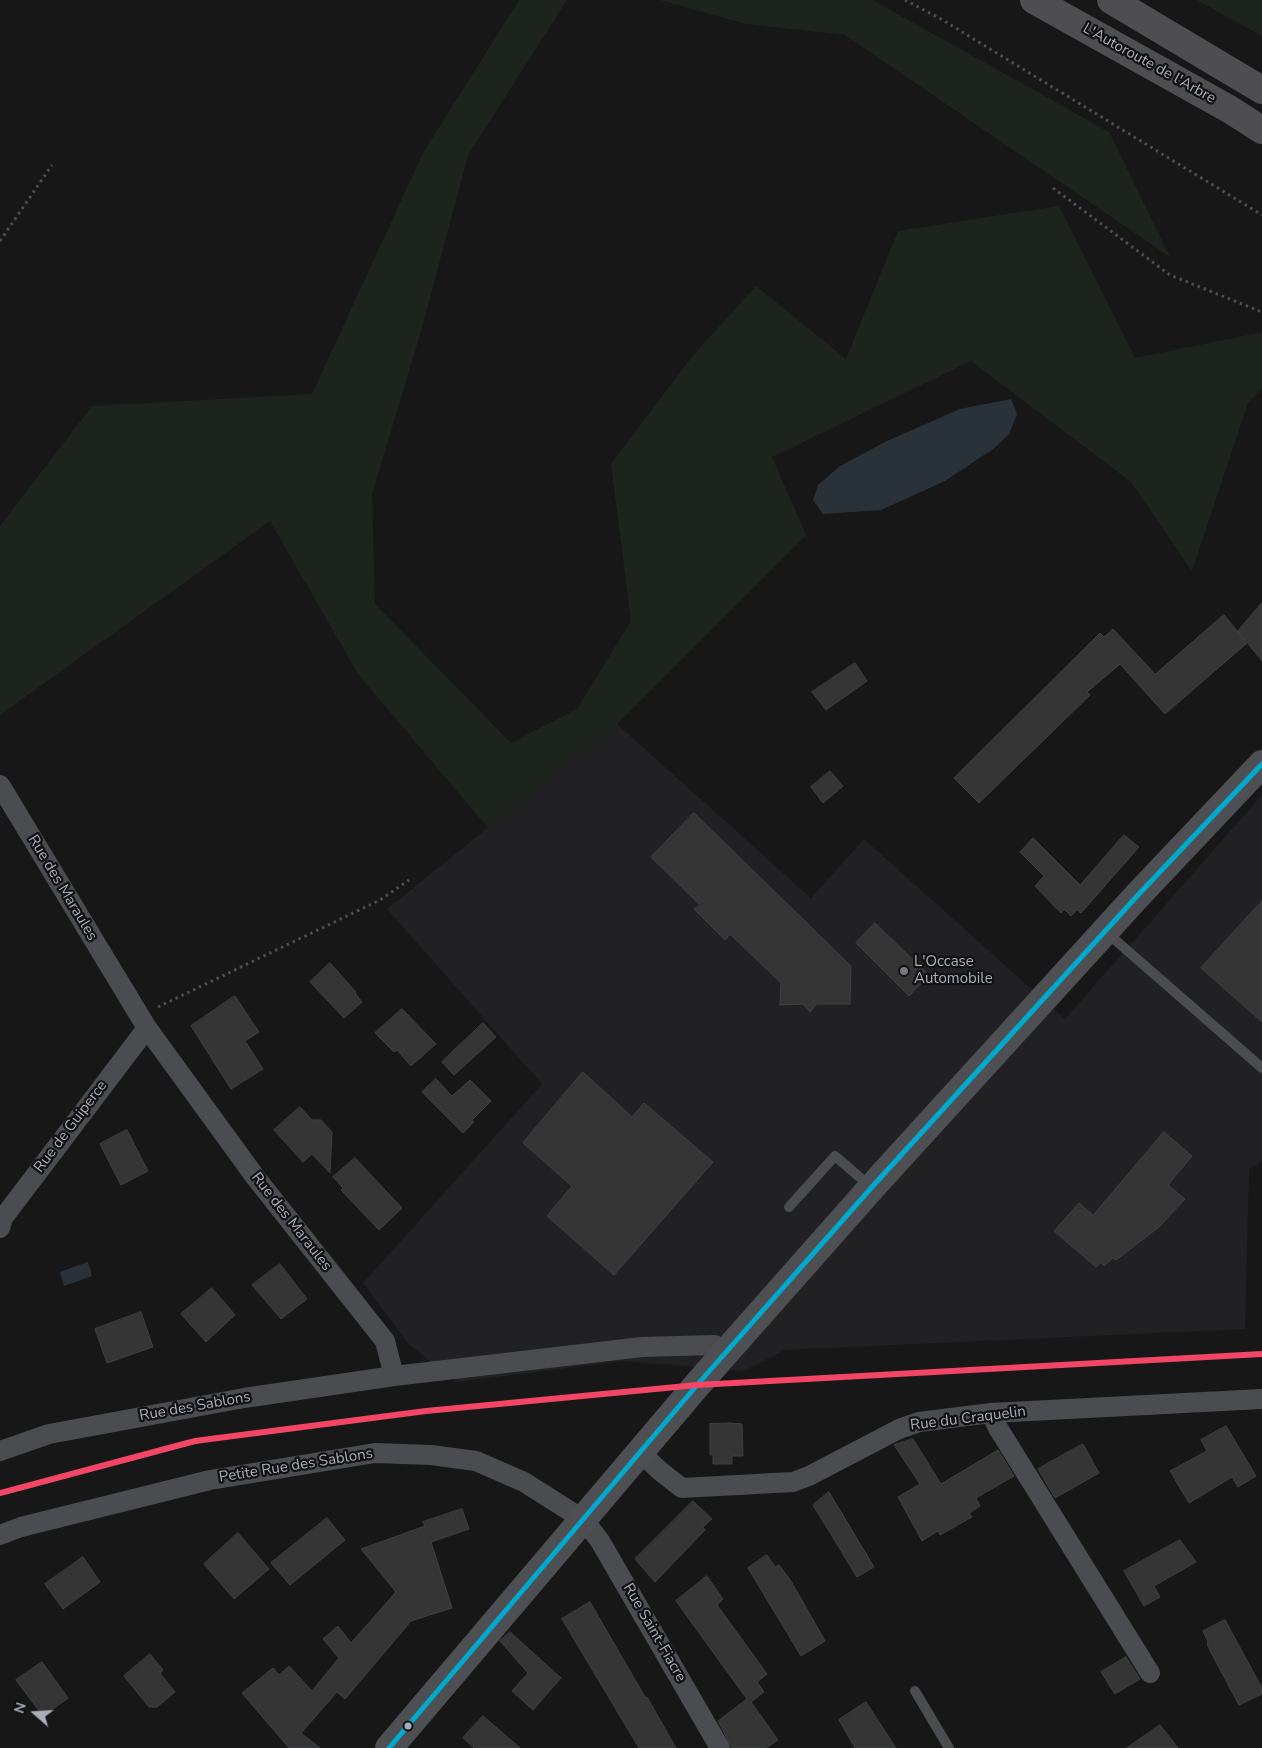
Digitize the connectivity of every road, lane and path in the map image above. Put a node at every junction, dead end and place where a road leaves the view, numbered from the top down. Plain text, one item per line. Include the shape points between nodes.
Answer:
1 (905, 0) edge
2 (1034, 0) edge
3 (1111, 0) edge
4 (1262, 90) edge
5 (1262, 130) edge
6 (52, 165) dead end
7 (1053, 188) dead end
8 (1262, 215) edge
9 (0, 242) edge
10 (1262, 312) edge
11 (1262, 764) edge
12 (0, 785) edge
13 (409, 880) dead end
14 (1105, 932) junction
15 (143, 1022) junction
16 (1262, 1068) edge
17 (872, 1187) junction
18 (789, 1207) dead end
19 (0, 1228) edge
20 (729, 1350) junction
21 (394, 1376) junction
22 (1262, 1399) edge
23 (991, 1413) junction
24 (0, 1451) edge
25 (641, 1452) junction
26 (584, 1520) junction
27 (0, 1535) edge
28 (1150, 1673) dead end
29 (915, 1691) dead end
30 (389, 1748) edge
31 (720, 1748) edge
32 (949, 1748) edge

1 - 8 path
2 - 5 highway, L'Autoroute de l'Arbre
3 - 4 highway
6 - 9 path
7 - 10 path via 1170,275
11 - 14 main road
12 - 15 street, Rue des Maraules
13 - 15 path via 380,900
14 - 16 lane
14 - 17 main road
15 - 19 street, Rue de Guiperce via 9,1210
15 - 21 street, Rue des Maraules via 256,1178 385,1341
17 - 18 lane via 835,1156
17 - 20 main road
20 - 21 street via 714,1345 642,1347
20 - 25 main road
21 - 24 street, Rue des Sablons via 244,1398 49,1434
22 - 23 street, Rue du Craquelin
23 - 25 street, Rue du Craquelin via 919,1422 793,1482 682,1488
23 - 28 street
25 - 26 main road
26 - 27 street, Petite Rue des Sablons via 524,1482 476,1461 375,1453 210,1480
26 - 30 main road
26 - 31 street, Rue Saint-Fiacre via 600,1541
29 - 32 lane

